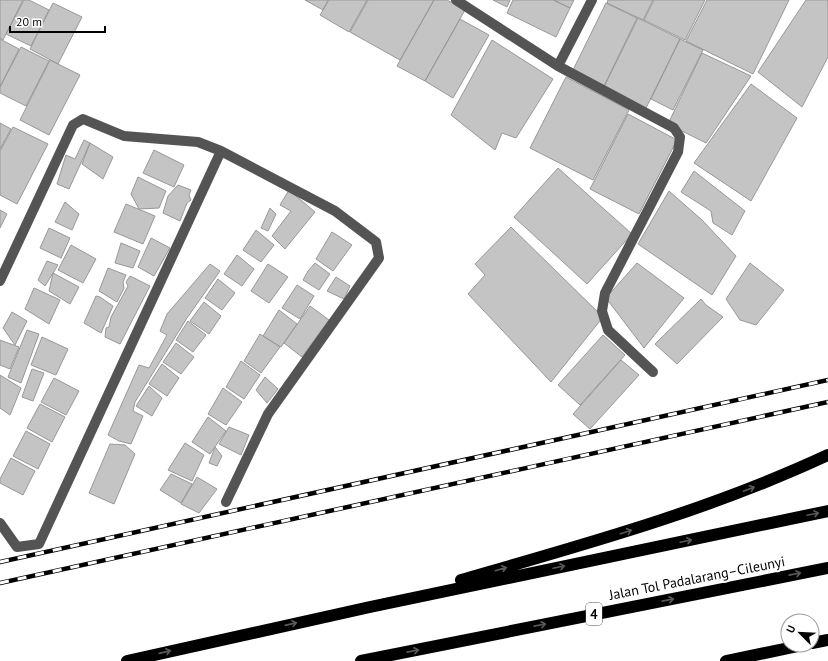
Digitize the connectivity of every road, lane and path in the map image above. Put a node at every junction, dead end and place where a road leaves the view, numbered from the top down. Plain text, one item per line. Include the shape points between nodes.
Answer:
1 (456, 0) edge
2 (592, 0) edge
3 (558, 66) junction
4 (221, 151) junction
5 (0, 281) edge
6 (654, 372) dead end
7 (828, 455) edge
8 (226, 502) dead end
9 (828, 511) edge
10 (0, 522) edge
11 (828, 568) edge
12 (370, 607) junction
13 (780, 650) edge
14 (126, 661) edge
15 (361, 661) edge
16 (726, 661) edge

1 - 3 street
2 - 3 street
3 - 6 street via 674,128 680,137 678,152 605,293 602,311 608,330
4 - 5 street via 198,142 124,136 83,119 73,125
4 - 8 street via 335,211 376,242 379,258 268,414
4 - 10 street via 40,544 17,547
12 -> 7 highway via 674,516 749,489
12 -> 9 highway
15 -> 11 highway, Jalan Tol Padalarang–Cileunyi / 4
14 -> 12 highway
13 - 16 highway

